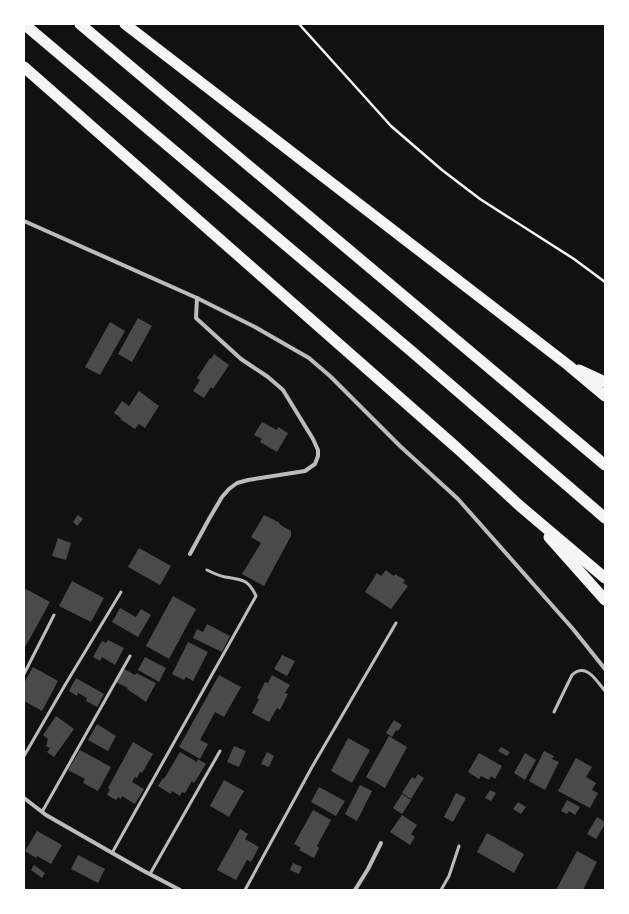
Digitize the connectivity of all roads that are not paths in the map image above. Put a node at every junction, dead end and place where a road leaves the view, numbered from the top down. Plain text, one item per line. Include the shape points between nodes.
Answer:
1 (24, 24) edge
2 (80, 24) edge
3 (126, 24) edge
4 (24, 67) edge
5 (24, 221) edge
6 (197, 298) junction
7 (568, 365) junction
8 (605, 382) edge
9 (605, 396) edge
10 (605, 465) edge
11 (520, 506) junction
12 (605, 518) edge
13 (190, 554) dead end
14 (207, 570) dead end
15 (605, 578) edge
16 (121, 592) dead end
17 (605, 600) edge
18 (54, 615) dead end
19 (396, 623) dead end
20 (130, 656) dead end
21 (605, 669) edge
22 (24, 674) edge
23 (605, 684) edge
24 (602, 688) junction
25 (605, 691) edge
26 (554, 712) dead end
27 (220, 751) dead end
28 (24, 756) edge
29 (24, 798) edge
30 (42, 812) junction
31 (381, 843) dead end
32 (459, 846) dead end
33 (112, 853) junction
34 (150, 874) junction
35 (180, 890) edge
36 (245, 890) edge
37 (355, 890) edge
38 (441, 890) edge

1 - 12 highway
2 - 10 highway
3 - 7 highway
4 - 11 highway
5 - 6 street
6 - 13 street via 196,318 241,359 283,390 313,439 318,456 314,464 305,471 248,480 229,489
6 - 21 street via 309,358 331,377 458,499
7 - 8 highway
7 - 9 highway
11 - 15 highway
11 - 17 highway
14 - 33 lane via 217,575 241,579 252,586 256,596
16 - 28 lane
18 - 22 lane
19 - 36 lane via 312,767
20 - 30 lane
23 - 24 lane
24 - 25 lane
24 - 26 lane via 589,673 584,670 576,672 572,675
27 - 34 lane
29 - 30 street
30 - 33 street
31 - 37 street
32 - 38 lane via 449,876
33 - 34 street
34 - 35 street

